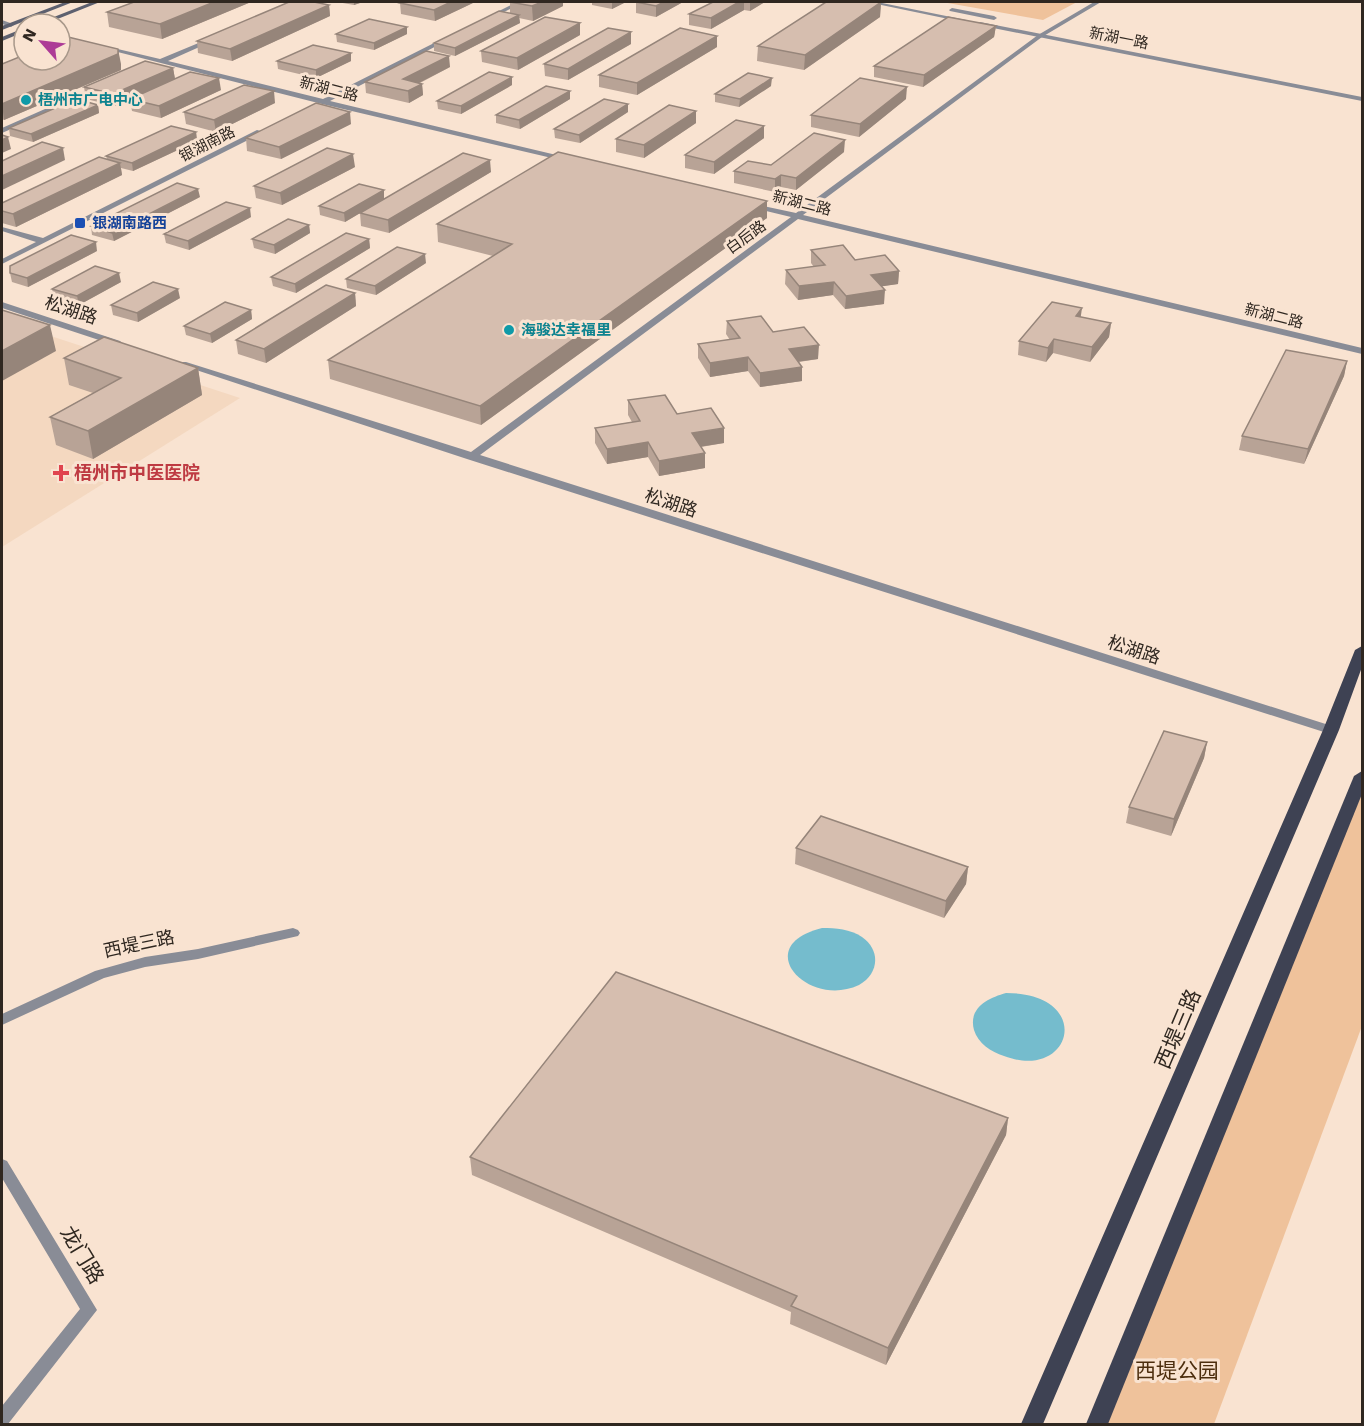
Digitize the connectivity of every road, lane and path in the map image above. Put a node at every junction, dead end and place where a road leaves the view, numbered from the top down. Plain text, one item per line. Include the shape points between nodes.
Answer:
1 (70, 2) edge
2 (97, 2) edge
3 (521, 2) edge
4 (870, 2) edge
5 (910, 2) edge
6 (1098, 2) edge
7 (71, 12) edge
8 (2, 22) edge
9 (481, 22) edge
10 (10, 25) junction
11 (2, 28) edge
12 (1051, 30) junction
13 (458, 33) edge
14 (1040, 36) junction
15 (217, 38) edge
16 (72, 40) edge
17 (162, 62) junction
18 (151, 66) edge
19 (108, 85) edge
20 (1362, 92) edge
21 (1362, 99) edge
22 (323, 101) junction
23 (312, 106) edge
24 (270, 128) edge
25 (2, 131) edge
26 (571, 161) edge
27 (741, 202) edge
28 (797, 216) junction
29 (2, 229) edge
30 (43, 241) junction
31 (2, 262) edge
32 (2, 305) edge
33 (123, 345) edge
34 (1362, 351) edge
35 (168, 359) edge
36 (471, 457) junction
37 (1362, 650) edge
38 (1331, 730) junction
39 (1362, 776) edge
40 (293, 933) dead end
41 (2, 1020) edge
42 (2, 1165) edge
43 (2, 1419) edge
44 (1032, 1425) edge
45 (1097, 1425) edge

1 - 10 main road
2 - 7 main road
3 - 9 street
4 - 14 street, 新湖一路
5 - 12 street, 新湖一路
6 - 12 street, 白后路
8 - 10 street
10 - 11 main road
12 - 14 street, 白后路
12 - 20 street, 新湖一路
13 - 22 street
14 - 21 street, 新湖一路
14 - 28 street, 白后路
15 - 17 street
16 - 17 street, 新湖二路
17 - 18 street
17 - 22 street, 新湖二路
19 - 25 street
22 - 23 street
22 - 26 street, 新湖二路
24 - 30 street, 银湖南路
27 - 28 street, 新湖二路
28 - 34 street, 新湖二路
28 - 36 street, 白后路
29 - 30 street
30 - 31 street, 银湖南路
32 - 33 street, 松湖路
35 - 36 street, 松湖路
36 - 38 street, 松湖路
37 - 38 main road, 西堤三路
38 - 44 main road, 西堤三路
39 - 45 main road
40 - 41 street, 西堤三路 via 100,974
42 - 43 street, 龙门路 via 89,1310

